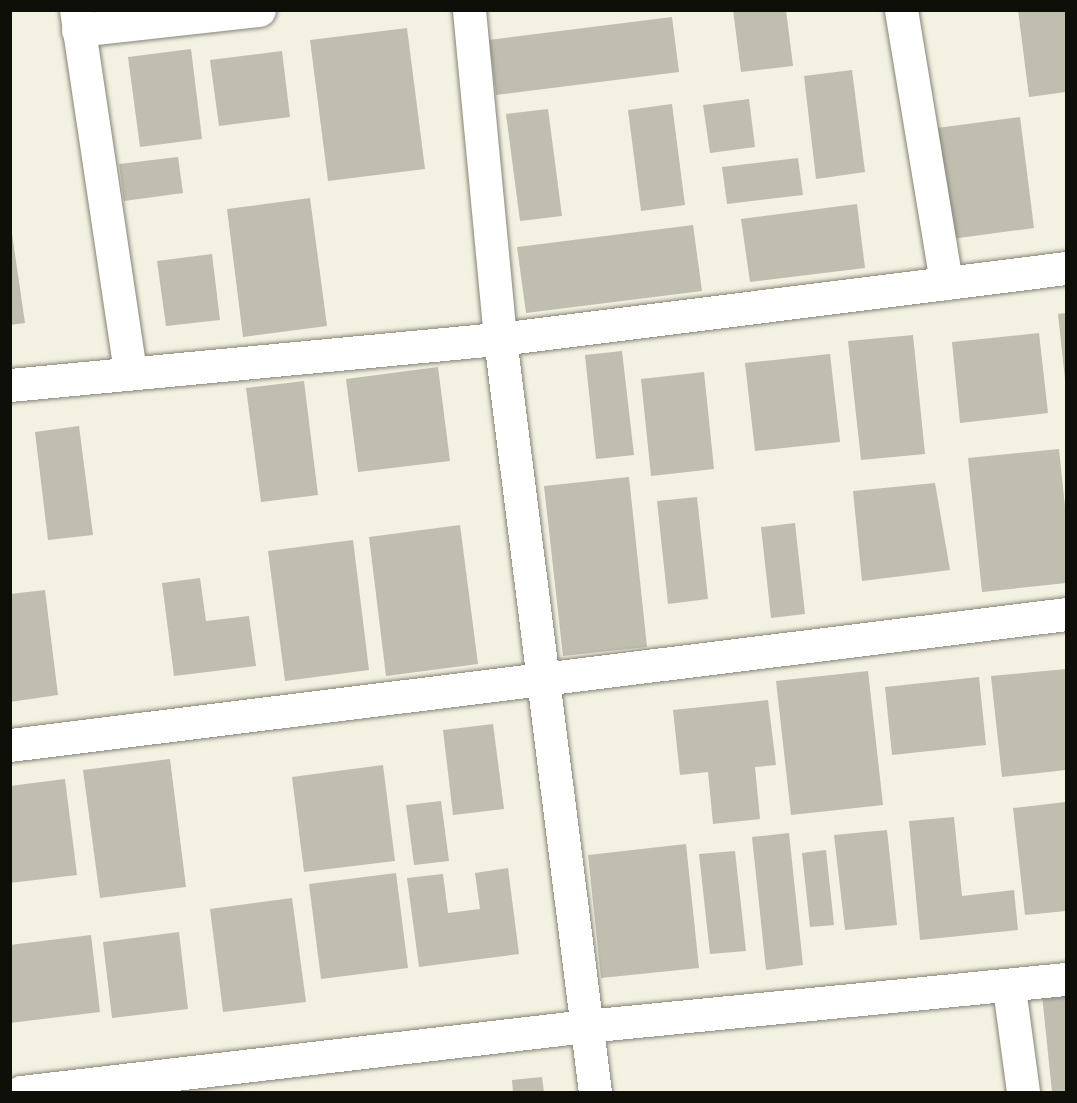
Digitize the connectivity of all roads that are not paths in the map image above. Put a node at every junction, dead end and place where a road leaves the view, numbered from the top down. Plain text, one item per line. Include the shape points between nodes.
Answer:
1 (259, 10) edge
2 (470, 10) edge
3 (901, 10) edge
4 (77, 20) edge
5 (1066, 268) edge
6 (946, 283) junction
7 (500, 339) junction
8 (130, 371) junction
9 (10, 385) edge
10 (1066, 614) edge
11 (544, 681) junction
12 (10, 746) edge
13 (1066, 980) edge
14 (1009, 988) junction
15 (586, 1026) junction
16 (21, 1092) edge
17 (595, 1092) edge
18 (1023, 1092) edge

1 - 4 street
2 - 7 street
3 - 6 street
4 - 8 street
5 - 6 street
6 - 7 street
7 - 8 street
7 - 11 street
8 - 9 street
10 - 11 street
11 - 12 street
11 - 15 street
13 - 14 street
14 - 15 street
14 - 18 street
15 - 16 street
15 - 17 street

